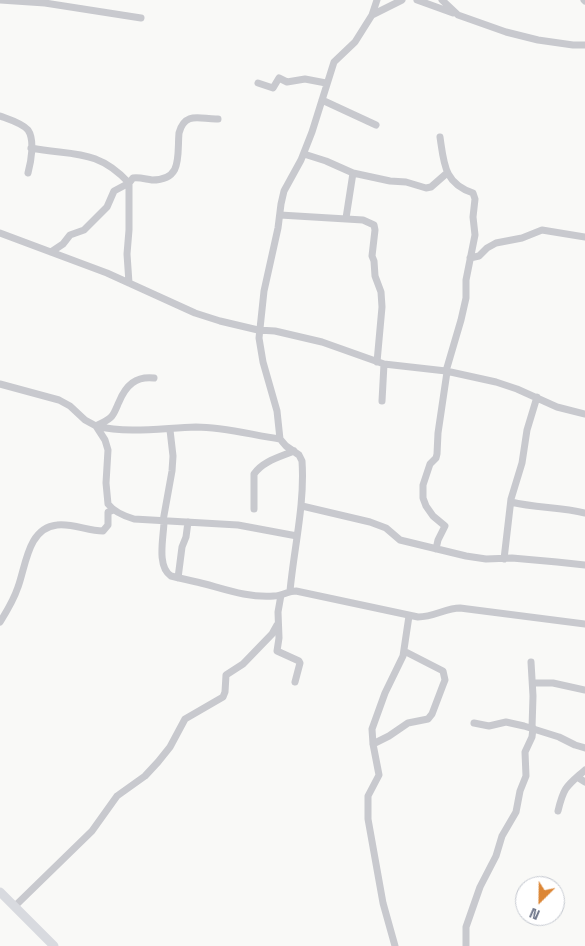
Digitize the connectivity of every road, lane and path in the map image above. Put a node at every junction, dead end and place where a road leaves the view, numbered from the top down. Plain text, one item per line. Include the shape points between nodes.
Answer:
1 (0, 0) edge
2 (377, 0) edge
3 (402, 0) edge
4 (417, 0) edge
5 (442, 0) edge
6 (458, 14) junction
7 (372, 15) junction
8 (140, 18) dead end
9 (585, 45) edge
10 (258, 83) dead end
11 (326, 83) junction
12 (322, 100) junction
13 (0, 116) edge
14 (218, 119) dead end
15 (376, 125) dead end
16 (440, 137) dead end
17 (31, 148) junction
18 (304, 154) junction
19 (28, 173) dead end
20 (354, 173) junction
21 (447, 173) junction
22 (129, 183) junction
23 (280, 216) junction
24 (346, 218) junction
25 (0, 233) edge
26 (585, 237) edge
27 (51, 252) junction
28 (470, 258) junction
29 (130, 283) junction
30 (258, 330) junction
31 (381, 363) junction
32 (446, 371) junction
33 (154, 378) dead end
34 (0, 384) edge
35 (537, 397) junction
36 (382, 401) dead end
37 (585, 414) edge
38 (96, 426) junction
39 (170, 430) junction
40 (280, 439) junction
41 (294, 451) junction
42 (511, 502) junction
43 (302, 506) junction
44 (254, 509) dead end
45 (114, 510) junction
46 (585, 513) edge
47 (164, 521) junction
48 (188, 522) junction
49 (297, 536) junction
50 (436, 549) junction
51 (504, 559) junction
52 (585, 565) edge
53 (178, 578) junction
54 (290, 591) junction
55 (282, 595) junction
56 (409, 616) junction
57 (0, 622) edge
58 (585, 624) edge
59 (277, 625) junction
60 (404, 651) junction
61 (531, 662) dead end
62 (295, 682) dead end
63 (533, 683) junction
64 (585, 690) edge
65 (474, 723) dead end
66 (532, 728) junction
67 (373, 744) junction
68 (585, 748) edge
69 (585, 770) edge
70 (577, 777) junction
71 (585, 782) edge
72 (558, 811) dead end
73 (0, 892) edge
74 (15, 906) junction
75 (54, 946) edge
76 (395, 946) edge
77 (466, 946) edge

1 - 8 street via 45,3
2 - 7 street
3 - 7 street
4 - 6 street
5 - 6 street
6 - 9 street via 538,40
7 - 11 street via 355,42 334,62
10 - 11 street via 274,88 280,78 286,82 304,79
11 - 12 street
12 - 15 street
12 - 18 street
13 - 17 street via 28,130
14 - 22 street via 196,117 186,122 180,130 177,165 170,177 154,180 136,177
16 - 21 street
17 - 19 street
17 - 22 street via 68,152 105,162
18 - 20 street
18 - 23 street via 284,190
20 - 21 street via 406,182 420,188 431,187
20 - 24 street
21 - 28 street via 456,185 475,195 472,217 475,235
22 - 27 street via 114,191 107,207 84,230 70,235
22 - 29 street
23 - 24 street
23 - 30 street
24 - 31 street via 367,221 375,227 372,256 381,292
25 - 27 street
26 - 28 street via 542,230 496,243 479,256
27 - 29 street
28 - 32 street via 466,298
29 - 30 street via 195,313
30 - 31 street via 322,342
30 - 40 street
31 - 32 street
31 - 36 street
32 - 35 street via 496,382
32 - 50 street via 438,454 430,464 423,485 426,506 445,526
33 - 38 street via 144,377 130,385 113,415
34 - 38 street via 59,400
35 - 37 street via 557,407
35 - 42 street
38 - 39 street via 133,431
38 - 45 street via 108,450 107,501
39 - 40 street via 221,428
39 - 47 street via 172,471
40 - 41 street
41 - 43 street via 302,461
41 - 44 street via 268,462 254,474
42 - 46 street
42 - 51 street
43 - 49 street
43 - 50 street via 371,522 386,528 400,540
45 - 47 street via 134,519
45 - 57 street via 109,511 108,525 103,531 60,525 44,528 33,542 18,587
47 - 48 street
47 - 53 street via 162,560 167,573
48 - 49 street via 238,525
48 - 53 street
49 - 54 street
50 - 51 street via 486,559
51 - 52 street
53 - 55 street via 231,592
54 - 55 street
54 - 56 street via 308,592
55 - 59 street
56 - 58 street via 425,617 460,608
56 - 60 street
59 - 62 street via 277,651 300,664
59 - 74 street via 243,664 226,675 223,697 185,719 158,762 117,796 92,831
60 - 67 street via 377,711 372,729
60 - 67 street via 443,671 445,680 428,719 408,723
61 - 63 street
63 - 64 street via 553,683
63 - 66 street
65 - 66 street via 489,726 506,722
66 - 68 street
66 - 77 street via 532,737 525,752 526,776 516,812 480,887 466,927
67 - 76 street via 380,775 368,796 368,820 380,888
69 - 70 street
70 - 71 street
70 - 72 street via 568,784
73 - 74 main road
74 - 75 main road

